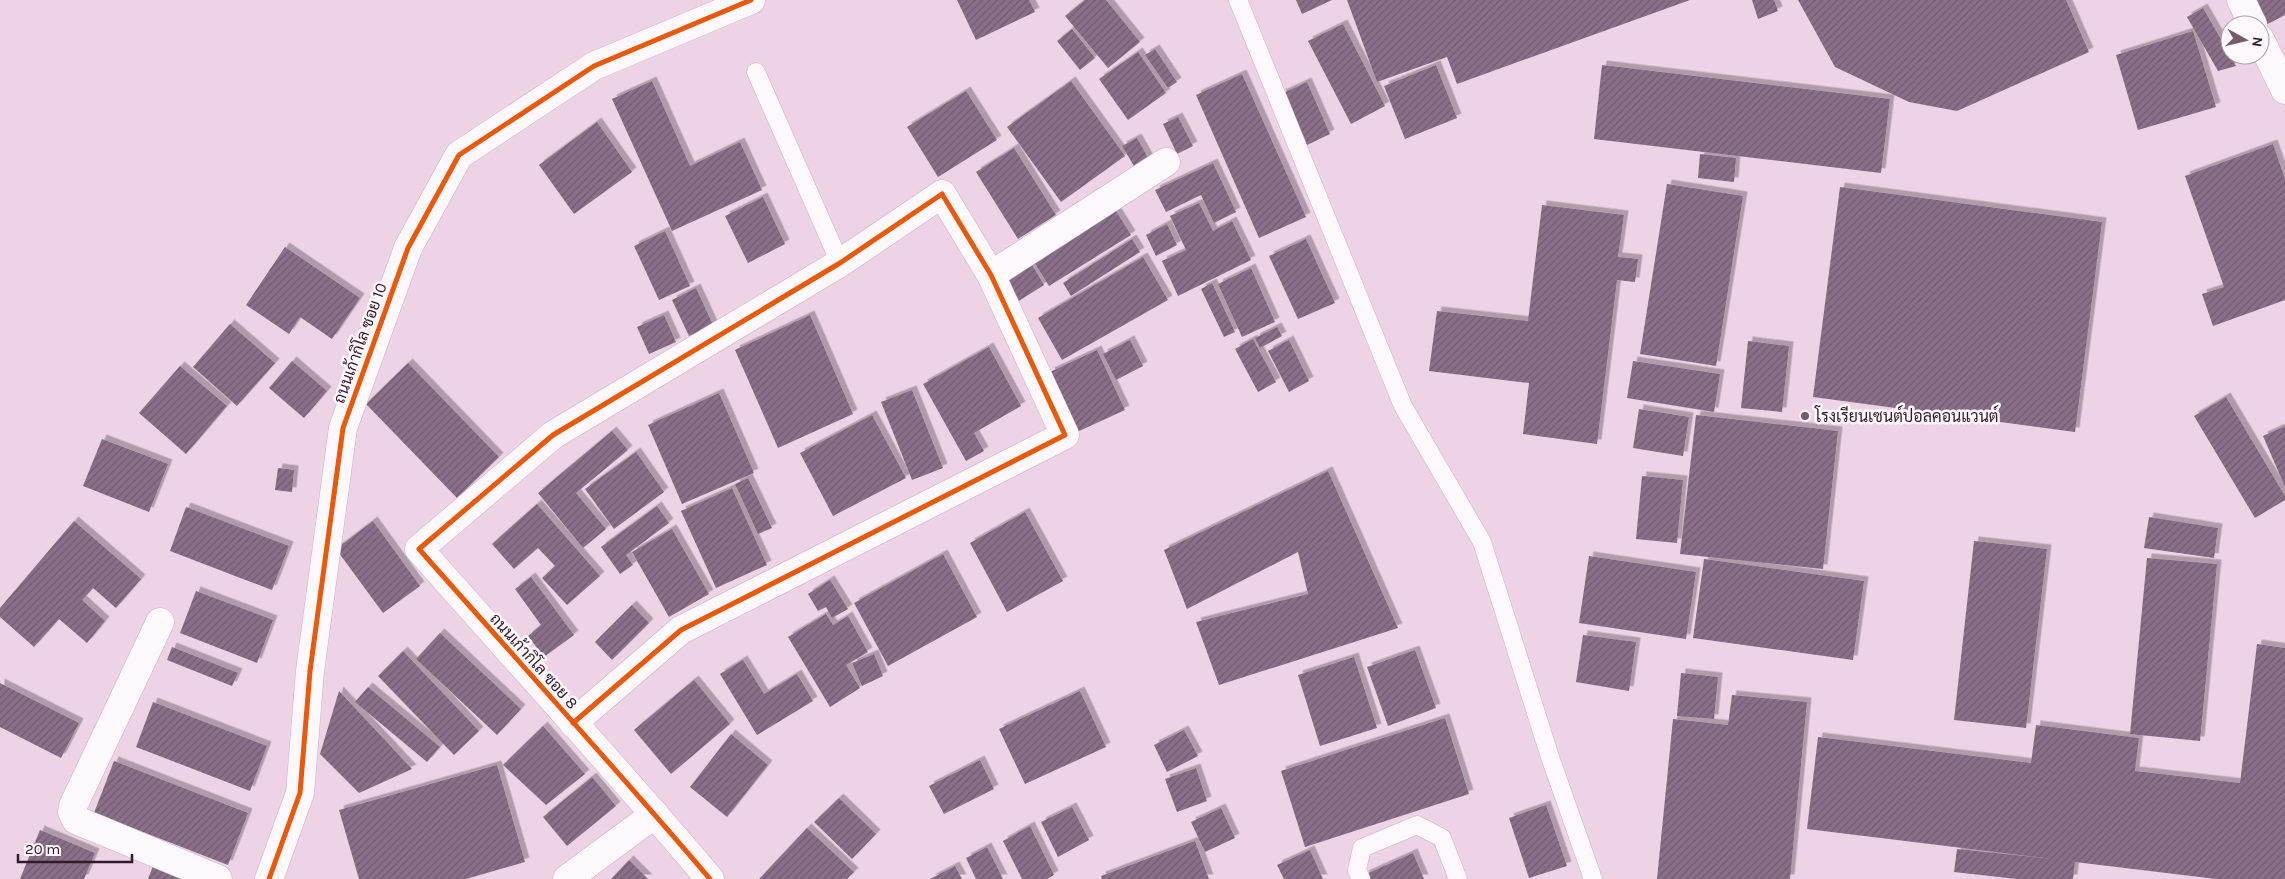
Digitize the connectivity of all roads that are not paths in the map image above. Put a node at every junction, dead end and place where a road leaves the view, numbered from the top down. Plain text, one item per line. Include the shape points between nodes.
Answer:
1 (751, 0) edge
2 (1238, 0) edge
3 (2241, 0) edge
4 (2248, 15) edge
5 (2270, 59) edge
6 (756, 72) dead end
7 (2285, 90) edge
8 (1166, 162) dead end
9 (840, 263) junction
10 (991, 275) junction
11 (160, 622) dead end
12 (573, 723) junction
13 (655, 814) junction
14 (218, 879) edge
15 (269, 879) edge
16 (567, 879) edge
17 (710, 879) edge
18 (1361, 879) edge
19 (1458, 879) edge
20 (1593, 879) edge

1 - 15 street, ถนนเก้ากิโล ซอย 10 via 594,66 459,155 412,240 342,428 310,671 300,793
2 - 20 lane via 1403,406 1482,542 1550,757
3 - 4 street
5 - 7 street
6 - 9 lane
8 - 10 street
9 - 10 street via 942,194
9 - 12 street, ถนนเก้ากิโล ซอย 8 via 553,435 419,549
10 - 12 street via 1066,435 681,630
11 - 14 street via 72,806 72,812 76,820
12 - 13 street, ถนนเก้ากิโล ซอย 8
13 - 16 street
13 - 17 street, ถนนเก้ากิโล ซอย 8
18 - 19 lane via 1357,870 1362,848 1417,825 1442,838

